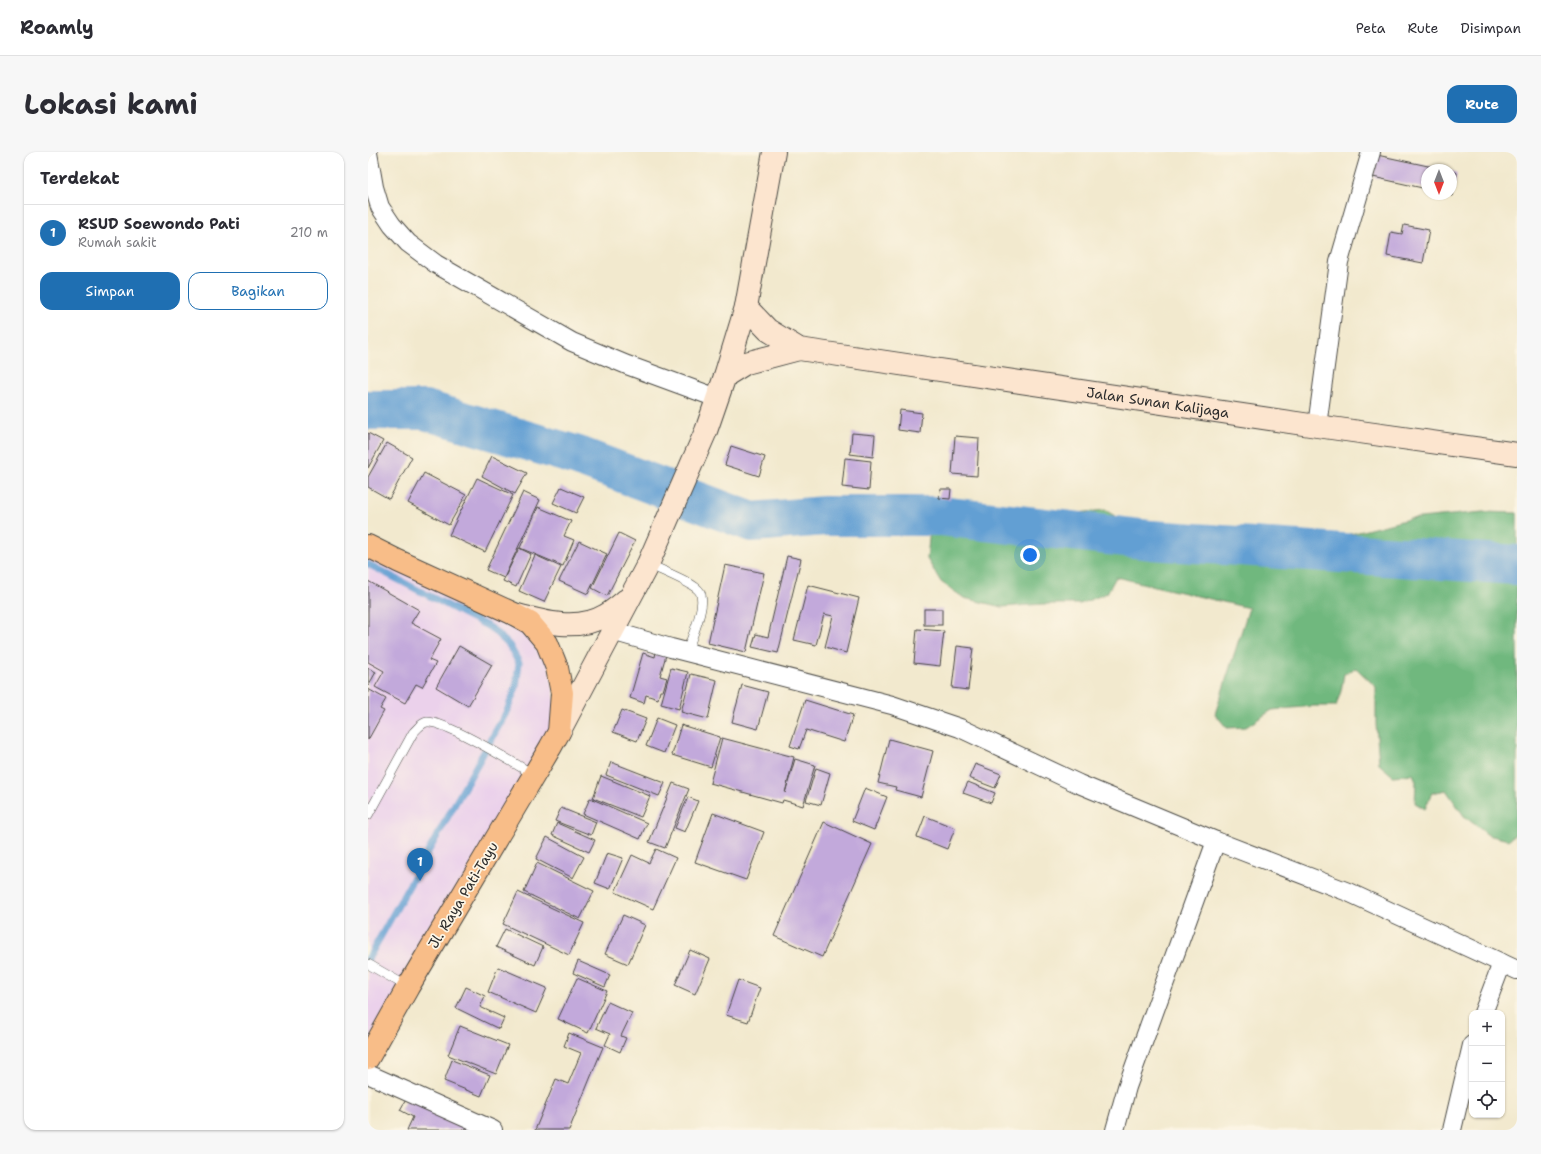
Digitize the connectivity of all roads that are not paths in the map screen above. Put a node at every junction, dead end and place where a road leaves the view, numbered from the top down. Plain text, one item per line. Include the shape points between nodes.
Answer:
1 (774, 152) edge
2 (1371, 152) edge
3 (368, 153) edge
4 (746, 307) junction
5 (799, 349) junction
6 (725, 376) junction
7 (718, 398) junction
8 (1317, 426) junction
9 (1517, 454) edge
10 (368, 546) edge
11 (651, 555) junction
12 (630, 597) junction
13 (512, 613) junction
14 (612, 631) junction
15 (687, 652) junction
16 (559, 732) junction
17 (534, 775) junction
18 (368, 815) edge
19 (1216, 841) junction
20 (368, 964) edge
21 (1509, 966) edge
22 (408, 987) junction
23 (1486, 1010) edge
24 (1472, 1046) edge
25 (368, 1058) edge
26 (368, 1074) edge
27 (493, 1130) edge
28 (1115, 1130) edge
29 (1452, 1130) edge

1 - 4 main road
2 - 8 street via 1339,262
3 - 7 street via 380,207 408,243 436,264 572,342
4 - 5 main road, Jalan Sunan Kalijaga via 768,330
4 - 6 main road
5 - 6 main road, Jalan Sunan Kalijaga via 746,364
5 - 8 main road, Jalan Sunan Kalijaga
6 - 7 main road
7 - 11 main road
8 - 9 main road, Jalan Sunan Kalijaga
10 - 13 main road
11 - 12 main road
11 - 15 lane via 700,591 701,609
12 - 13 main road via 606,615 592,621 559,624
12 - 14 main road
13 - 16 main road via 530,623 547,643 558,668 562,693
14 - 15 street
14 - 16 main road
15 - 19 street via 892,705 960,728 1079,784
16 - 17 main road, Jl. Raya Pati-Tayu
17 - 18 lane via 441,724 427,722 413,733
17 - 22 main road, Jl. Raya Pati-Tayu
19 - 21 street via 1348,892
19 - 28 street via 1127,1087
20 - 22 lane
21 - 23 street
22 - 25 main road, Jl. Raya Pati-Tayu
24 - 29 street
26 - 27 street

